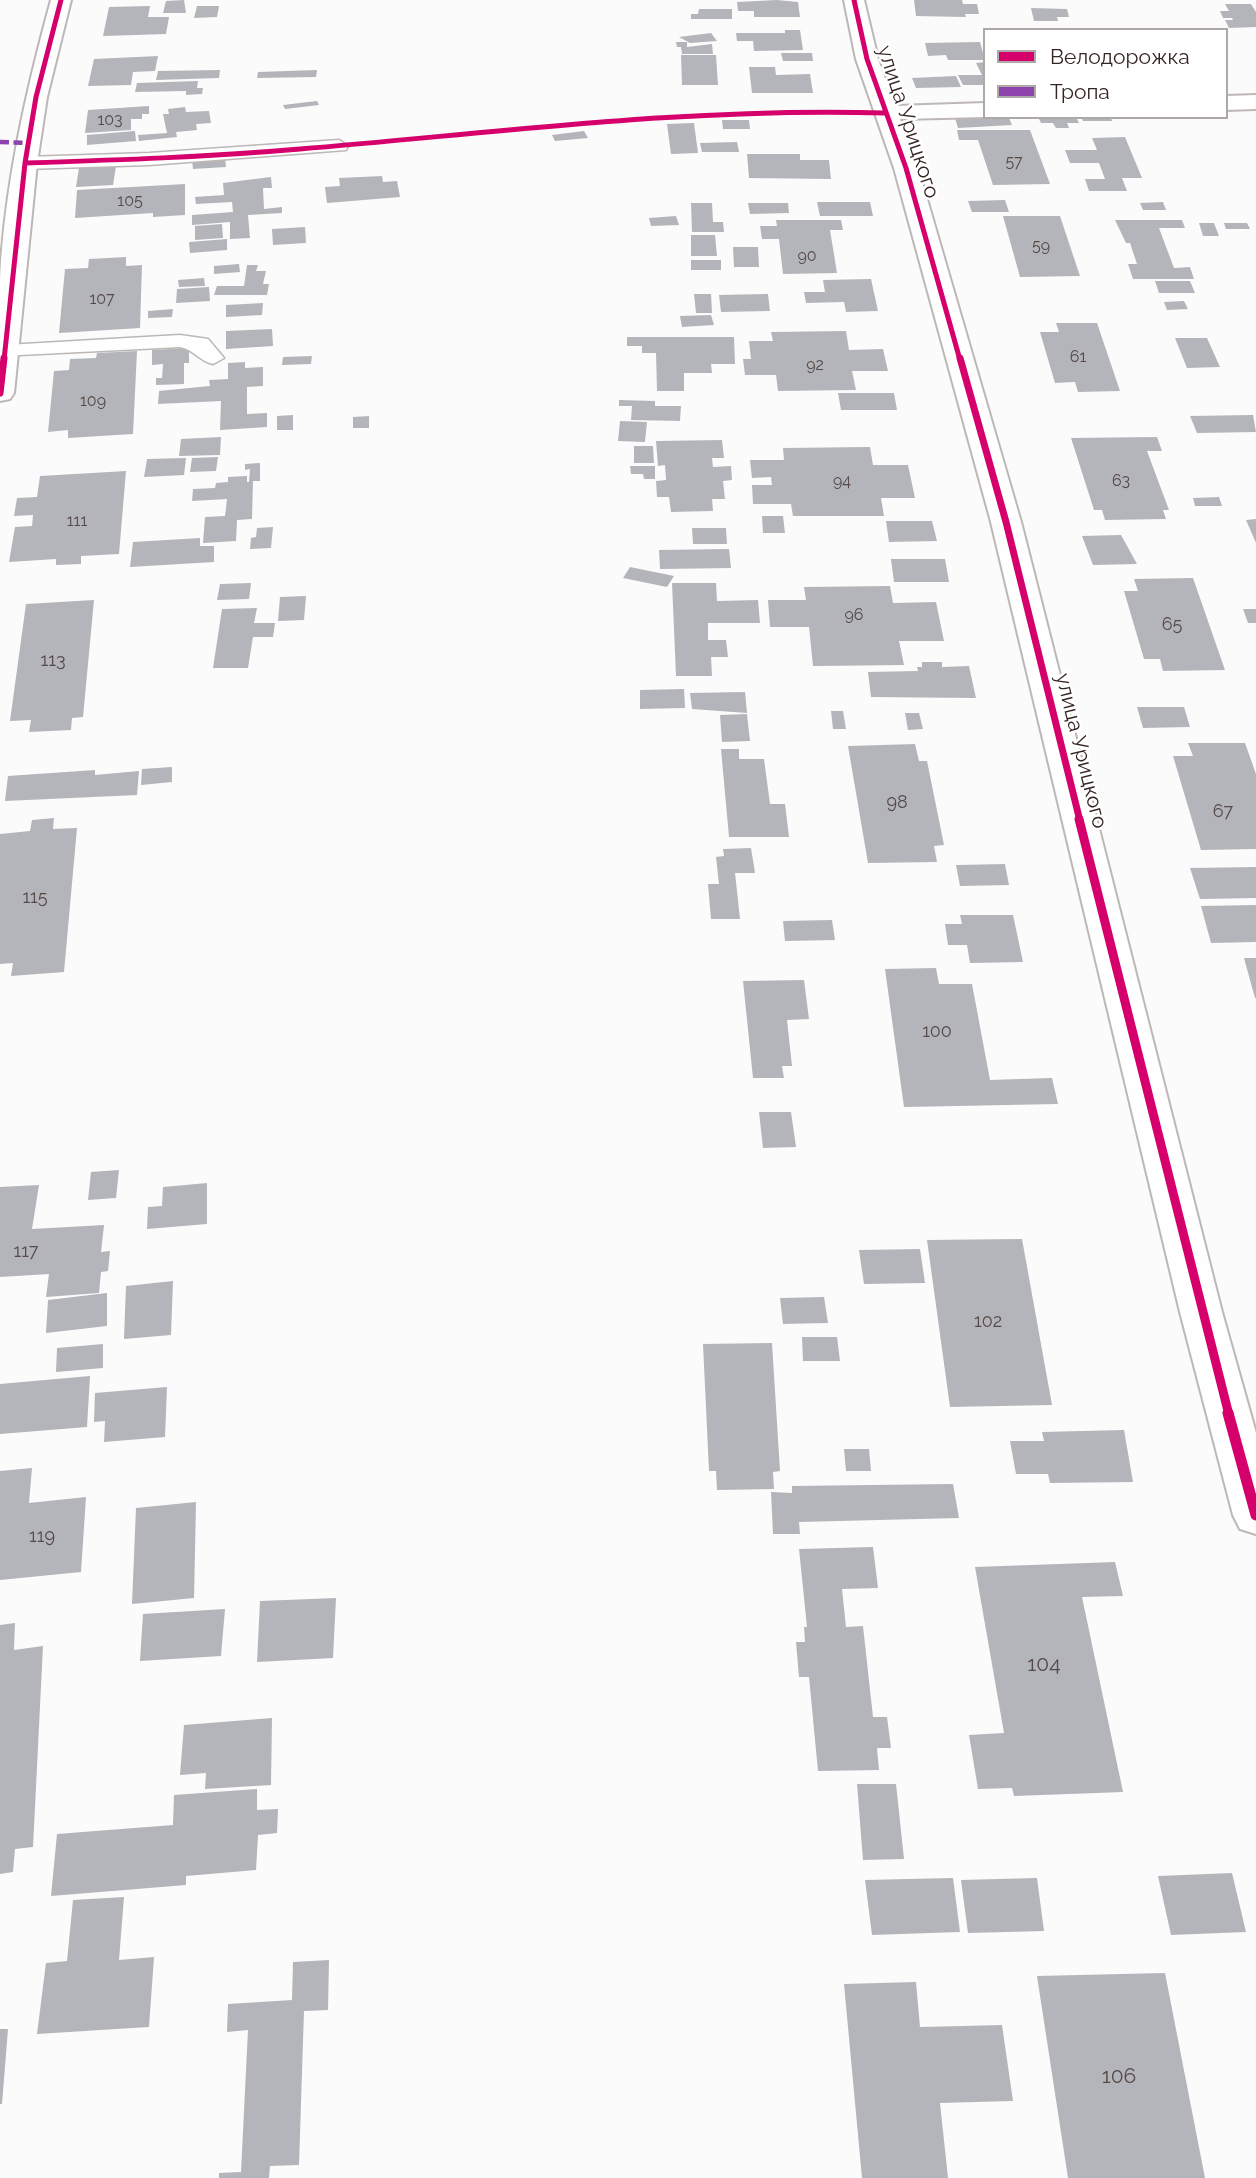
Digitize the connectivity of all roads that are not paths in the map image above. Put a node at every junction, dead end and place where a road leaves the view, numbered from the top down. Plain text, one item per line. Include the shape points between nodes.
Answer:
1 (61, 0) edge
2 (854, 0) edge
3 (1256, 102) edge
4 (1228, 103) edge
5 (983, 110) edge
6 (885, 113) junction
7 (339, 146) dead end
8 (25, 163) junction
9 (6, 351) junction
10 (213, 358) dead end
11 (0, 393) edge
12 (1256, 1515) edge

1 - 8 street
2 - 6 street, улица Урицкого
3 - 4 street
5 - 6 street
6 - 12 street, улица Урицкого via 906,168 1006,522 1201,1312
7 - 8 lane
8 - 9 street
9 - 10 lane via 180,341 200,344
9 - 11 street

